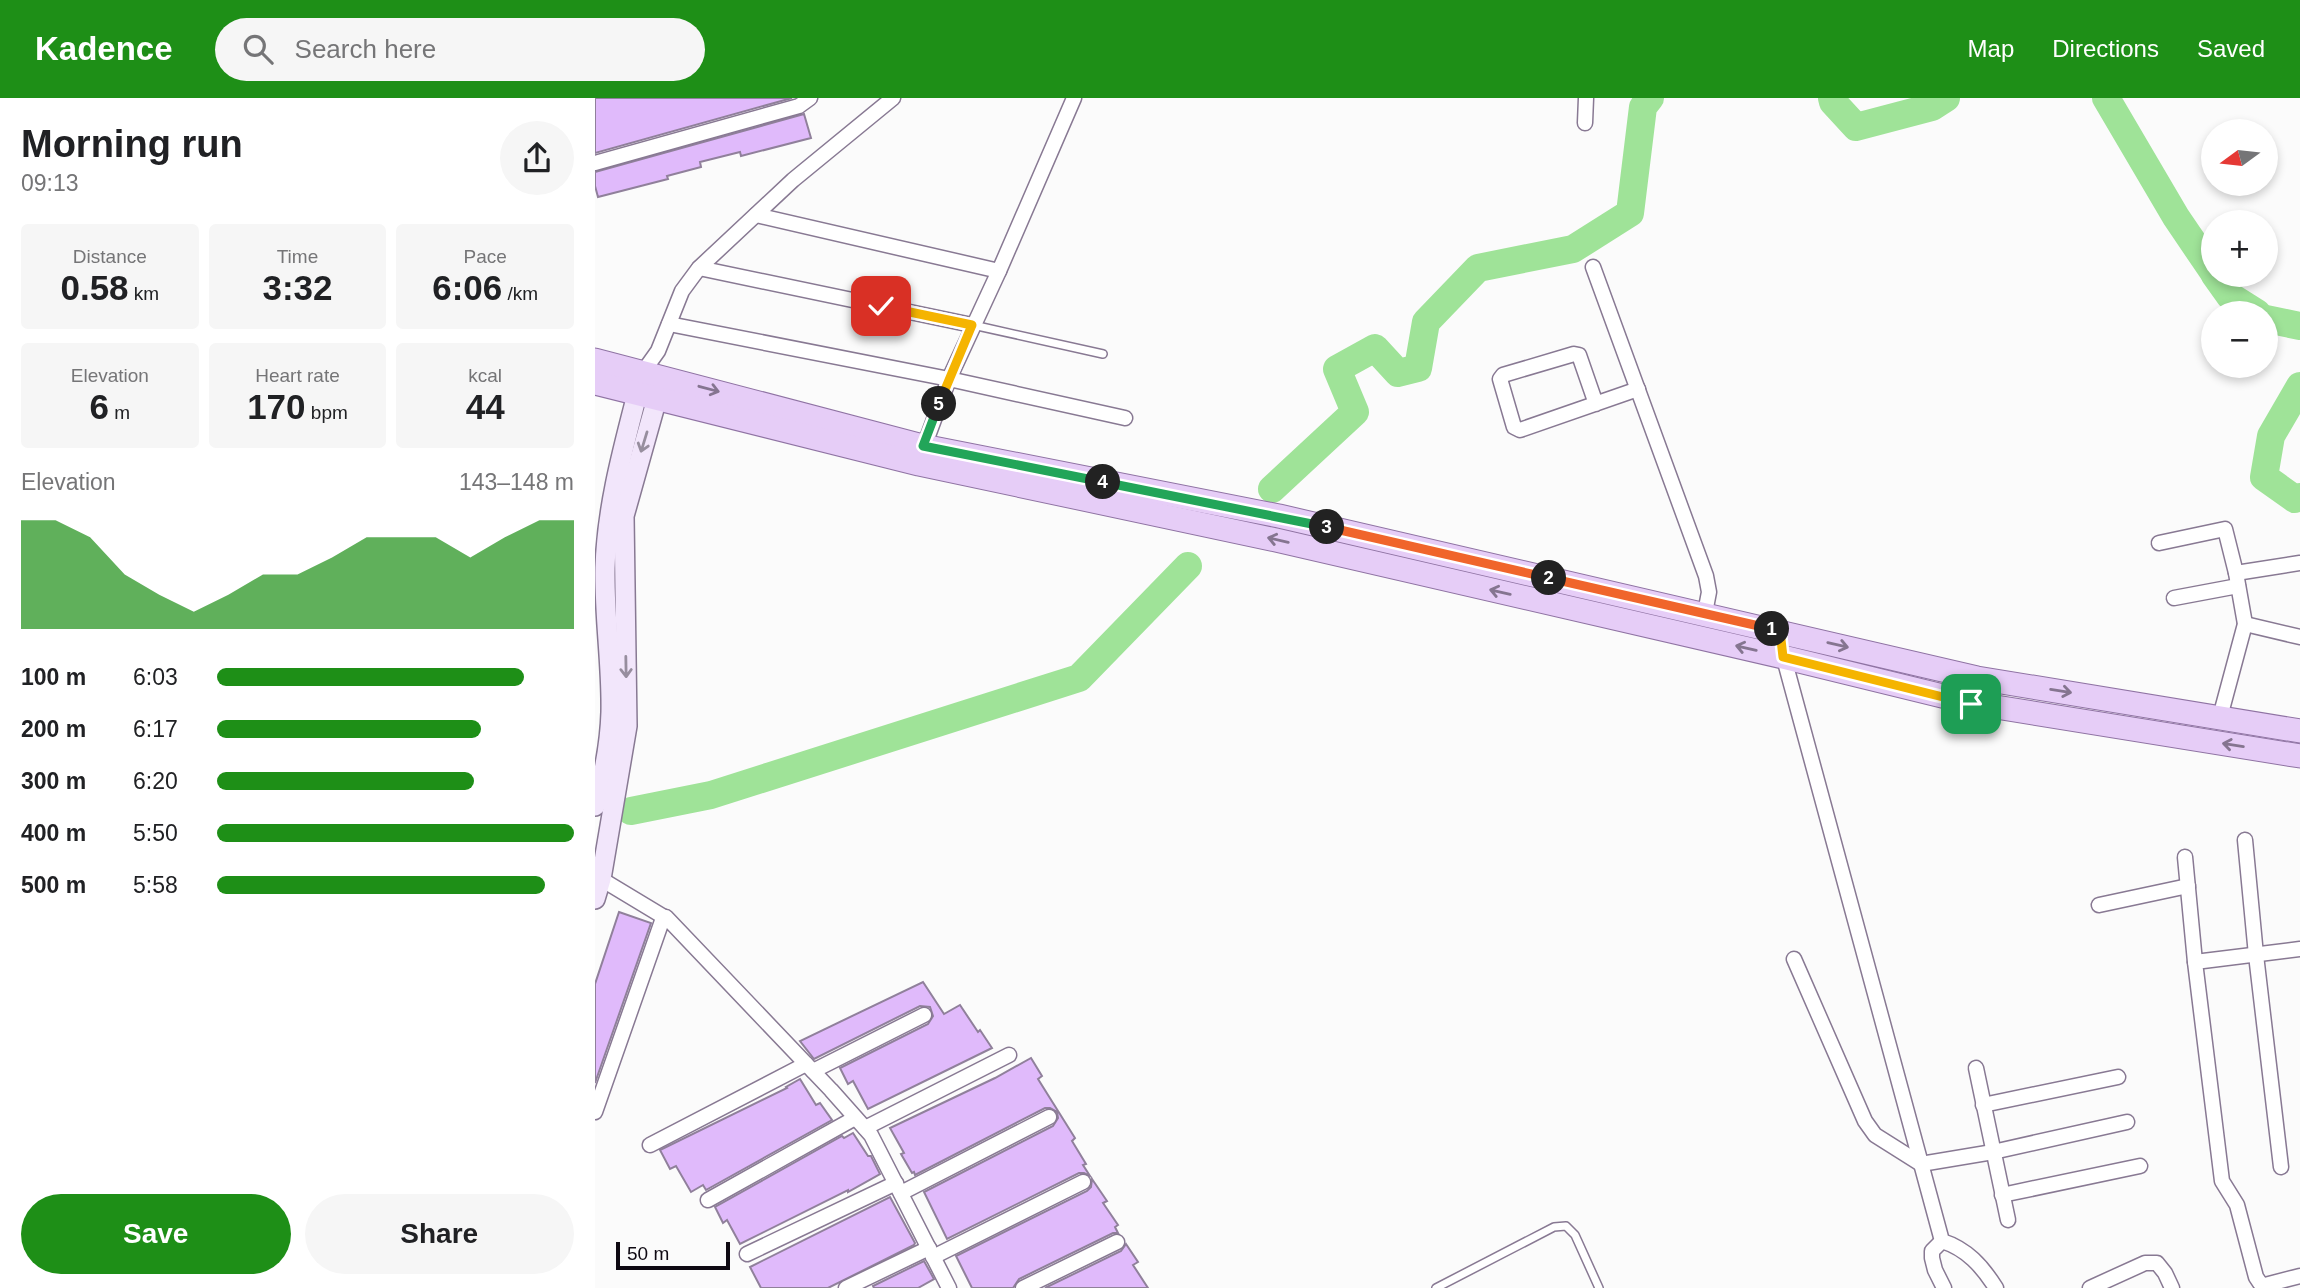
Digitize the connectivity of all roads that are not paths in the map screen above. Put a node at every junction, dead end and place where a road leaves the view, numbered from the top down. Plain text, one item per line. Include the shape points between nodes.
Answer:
1 (810, 98) edge
2 (893, 98) edge
3 (1074, 98) edge
4 (1586, 98) edge
5 (1585, 123) dead end
6 (595, 163) edge
7 (756, 215) junction
8 (1593, 267) dead end
9 (699, 268) junction
10 (999, 271) junction
11 (669, 324) junction
12 (972, 325) junction
13 (1103, 354) dead end
14 (595, 360) edge
15 (653, 374) junction
16 (949, 379) junction
17 (595, 383) edge
18 (1638, 389) junction
19 (647, 397) junction
20 (1595, 404) junction
21 (1125, 418) dead end
22 (921, 455) junction
23 (2159, 543) dead end
24 (2300, 563) edge
25 (2237, 580) junction
26 (2174, 598) dead end
27 (1705, 613) junction
28 (2245, 624) junction
29 (1780, 631) junction
30 (2300, 636) edge
31 (1783, 657) junction
32 (2220, 717) junction
33 (2300, 731) edge
34 (2300, 756) edge
35 (595, 806) edge
36 (2245, 840) dead end
37 (2185, 856) dead end
38 (598, 878) edge
39 (2188, 886) junction
40 (595, 899) edge
41 (2099, 905) dead end
42 (664, 917) junction
43 (2300, 950) edge
44 (2256, 954) junction
45 (1794, 959) dead end
46 (2195, 962) junction
47 (924, 1015) dead end
48 (1010, 1055) dead end
49 (809, 1068) junction
50 (1976, 1068) dead end
51 (2118, 1077) dead end
52 (1983, 1105) junction
53 (595, 1112) edge
54 (1049, 1117) dead end
55 (2127, 1122) dead end
56 (860, 1123) junction
57 (650, 1145) dead end
58 (1993, 1152) junction
59 (1921, 1164) junction
60 (2140, 1166) dead end
61 (2281, 1167) dead end
62 (1083, 1182) dead end
63 (898, 1188) junction
64 (2002, 1195) junction
65 (708, 1200) dead end
66 (2008, 1220) dead end
67 (1942, 1241) junction
68 (1117, 1242) dead end
69 (931, 1253) junction
70 (747, 1254) dead end
71 (2300, 1276) edge
72 (846, 1288) edge
73 (949, 1288) edge
74 (1023, 1288) edge
75 (1436, 1288) edge
76 (1599, 1288) edge
77 (1944, 1288) edge
78 (1996, 1288) edge
79 (2090, 1288) edge
80 (2172, 1288) edge

1 - 6 street via 799,106
2 - 7 street
3 - 10 street
4 - 5 street
7 - 9 street
7 - 10 street
8 - 18 street
9 - 11 street via 682,290
9 - 12 street
10 - 12 street
11 - 15 street
11 - 16 street
12 - 13 lane
12 - 16 street
14 - 15 main road
15 - 19 main road
15 -> 22 main road
16 - 21 street
16 - 22 street
17 - 19 main road
18 - 20 street
18 - 27 street via 1706,576
19 - 22 main road
19 - 35 main road via 613,494 608,530 605,613 611,709
19 -> 38 main road via 624,516 627,726
20 - 20 street via 1516,429 1500,379 1579,355
22 - 27 main road via 1279,516
31 -> 22 main road
23 - 25 street via 2225,529
24 - 25 street
25 - 26 street
25 - 28 street
27 - 29 main road
28 - 30 street
28 - 32 street
29 - 31 street
29 -> 32 main road via 1977,678
34 -> 31 main road via 1971,704
31 - 59 street
32 - 33 main road
36 - 44 street
37 - 39 street
38 - 40 main road
38 - 42 street
39 - 41 street
39 - 46 street
42 - 49 street
42 - 53 street
43 - 44 street
44 - 46 street
44 - 61 street
45 - 59 street via 1870,1130
46 - 71 street via 2222,1181 2237,1205 2260,1283
47 - 49 street
48 - 56 street
49 - 56 street
49 - 57 street
50 - 52 street
51 - 52 street
52 - 58 street
54 - 63 street
55 - 58 street
56 - 63 street
56 - 65 street
58 - 59 street
58 - 64 street
59 - 67 street
60 - 64 street
62 - 69 street
63 - 69 street
63 - 70 street
64 - 66 street
67 - 77 street via 1932,1251 1932,1258
67 - 78 street via 1969,1254
68 - 74 street
69 - 72 street
69 - 73 street
75 - 76 lane via 1554,1227 1566,1226 1575,1235
79 - 80 street via 2145,1263 2157,1263

